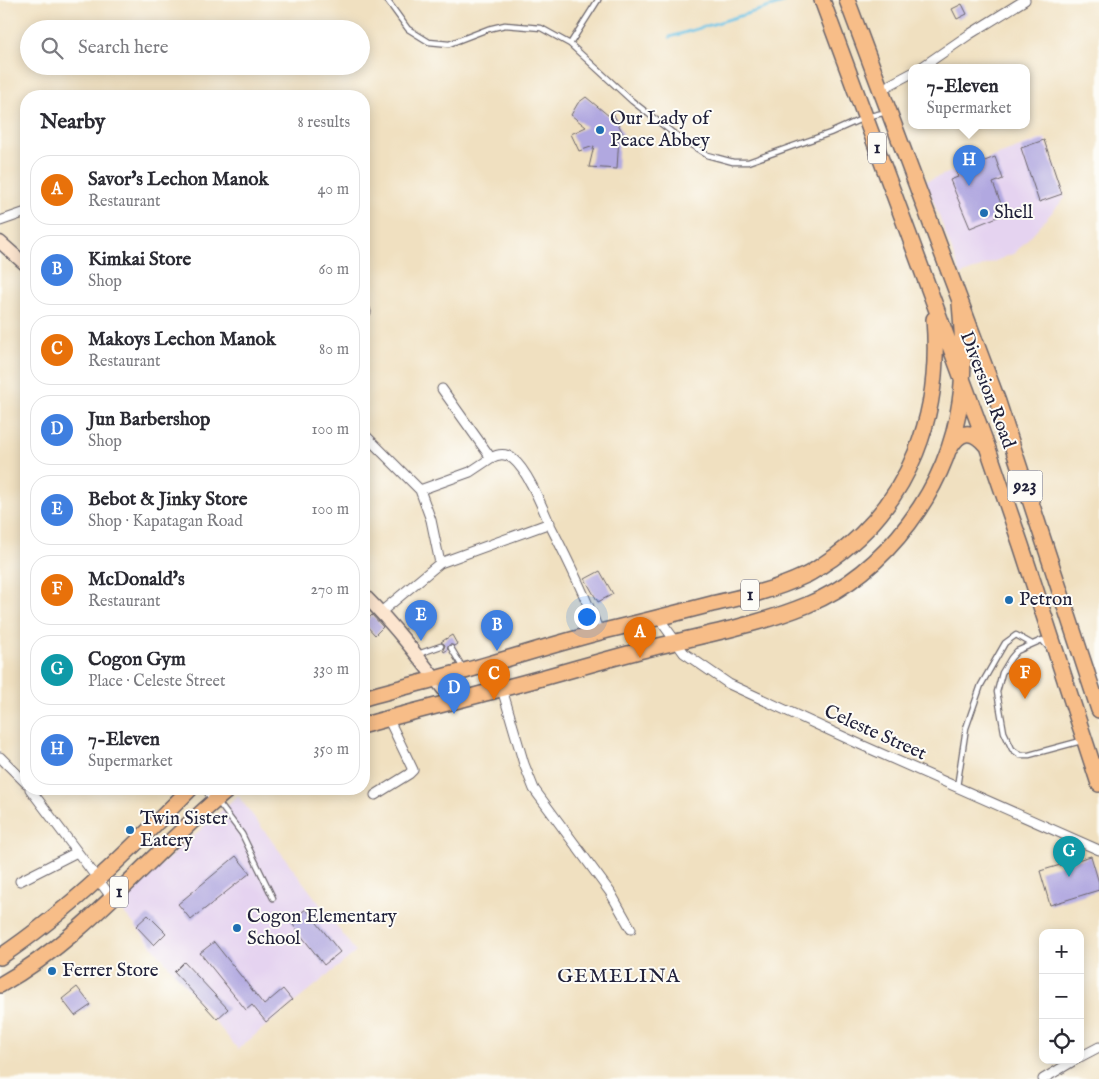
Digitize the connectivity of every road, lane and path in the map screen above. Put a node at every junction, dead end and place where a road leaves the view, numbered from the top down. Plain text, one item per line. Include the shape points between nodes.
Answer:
1 (387, 0) edge
2 (598, 0) edge
3 (822, 0) edge
4 (847, 0) edge
5 (1024, 0) edge
6 (570, 44) junction
7 (926, 64) edge
8 (908, 75) edge
9 (880, 90) junction
10 (888, 111) junction
11 (866, 118) junction
12 (20, 214) edge
13 (0, 222) edge
14 (0, 242) edge
15 (20, 260) edge
16 (945, 264) joint
17 (931, 296) junction
18 (960, 303) junction
19 (962, 380) junction
20 (442, 389) dead end
21 (370, 440) edge
22 (988, 446) junction
23 (949, 449) junction
24 (491, 458) junction
25 (420, 490) junction
26 (550, 523) junction
27 (440, 563) junction
28 (370, 601) edge
29 (381, 612) junction
30 (658, 617) junction
31 (599, 632) junction
32 (675, 642) junction
33 (1032, 644) junction
34 (441, 646) dead end
35 (451, 648) dead end
36 (417, 655) junction
37 (1059, 662) junction
38 (465, 671) junction
39 (435, 678) junction
40 (502, 689) junction
41 (370, 696) edge
42 (452, 701) junction
43 (1099, 710) edge
44 (388, 718) junction
45 (370, 723) edge
46 (1085, 740) junction
47 (0, 757) edge
48 (20, 778) edge
49 (1099, 784) edge
50 (957, 788) junction
51 (35, 795) edge
52 (184, 795) edge
53 (210, 795) edge
54 (212, 795) edge
55 (375, 795) dead end
56 (1099, 850) edge
57 (78, 852) junction
58 (97, 880) junction
59 (20, 881) dead end
60 (112, 898) junction
61 (274, 898) dead end
62 (631, 929) dead end
63 (0, 957) edge
64 (0, 985) edge
65 (1099, 1047) edge
66 (1084, 1056) edge
67 (1069, 1064) edge
68 (1043, 1079) edge

1 - 6 lane via 408,29 429,42 449,44 506,25 542,28
2 - 6 lane
3 - 11 highway, 1
4 - 9 highway, 1
5 - 7 street
6 - 11 lane via 672,133 707,155 733,162 748,162
8 - 9 street
9 - 10 highway, 1
10 - 11 lane
10 - 16 highway, 1
11 - 17 highway, 1
12 - 13 street
14 - 15 main road
16 - 18 highway, Diversion Road / 923
17 - 19 highway, Diversion Road / 923
17 - 30 highway, 1 via 936,352 930,409 904,480 879,514 846,548 804,576 746,596
18 - 19 highway, 1
18 - 43 highway, Diversion Road / 923 via 998,402
19 - 22 highway, Diversion Road / 923
19 - 23 highway, 1 via 959,410
20 - 24 street
21 - 25 street
22 - 23 highway via 974,435 964,434 956,438
22 - 37 highway, Diversion Road / 923
23 - 32 highway, 1 via 932,488 910,521 882,555 848,582 814,602 777,616
24 - 25 street via 470,472
24 - 26 street via 498,454 513,459
25 - 27 street via 431,520
26 - 27 street
26 - 31 street
27 - 29 street
28 - 29 main road
29 - 36 main road
30 - 31 highway, 1
30 - 32 street, Celeste Street
31 - 38 highway, 1
32 - 40 highway, 1
32 - 50 street, Celeste Street via 691,659 729,684
33 - 37 lane via 1042,640
33 - 46 lane via 1011,658 1002,673 997,692 1004,732 1012,749 1020,755 1029,755
33 - 50 lane via 1016,635 1011,638 982,685 966,728
34 - 36 lane
35 - 38 lane
36 - 39 main road
37 - 46 highway, Diversion Road / 923
38 - 39 highway, 1
39 - 41 highway, 1
39 - 42 main road
40 - 42 highway, 1
40 - 62 street via 534,789 610,892
42 - 44 highway, 1
44 - 45 highway, 1
44 - 55 street via 413,770
46 - 49 highway, Diversion Road / 923
47 - 48 street
50 - 56 street, Celeste Street
51 - 57 street
52 - 58 highway, 1
53 - 60 highway, 1
54 - 61 lane via 242,834
57 - 58 street
57 - 59 street
58 - 60 street
58 - 63 highway, 1
60 - 64 highway, 1 via 58,947
65 - 66 street
67 - 68 street

